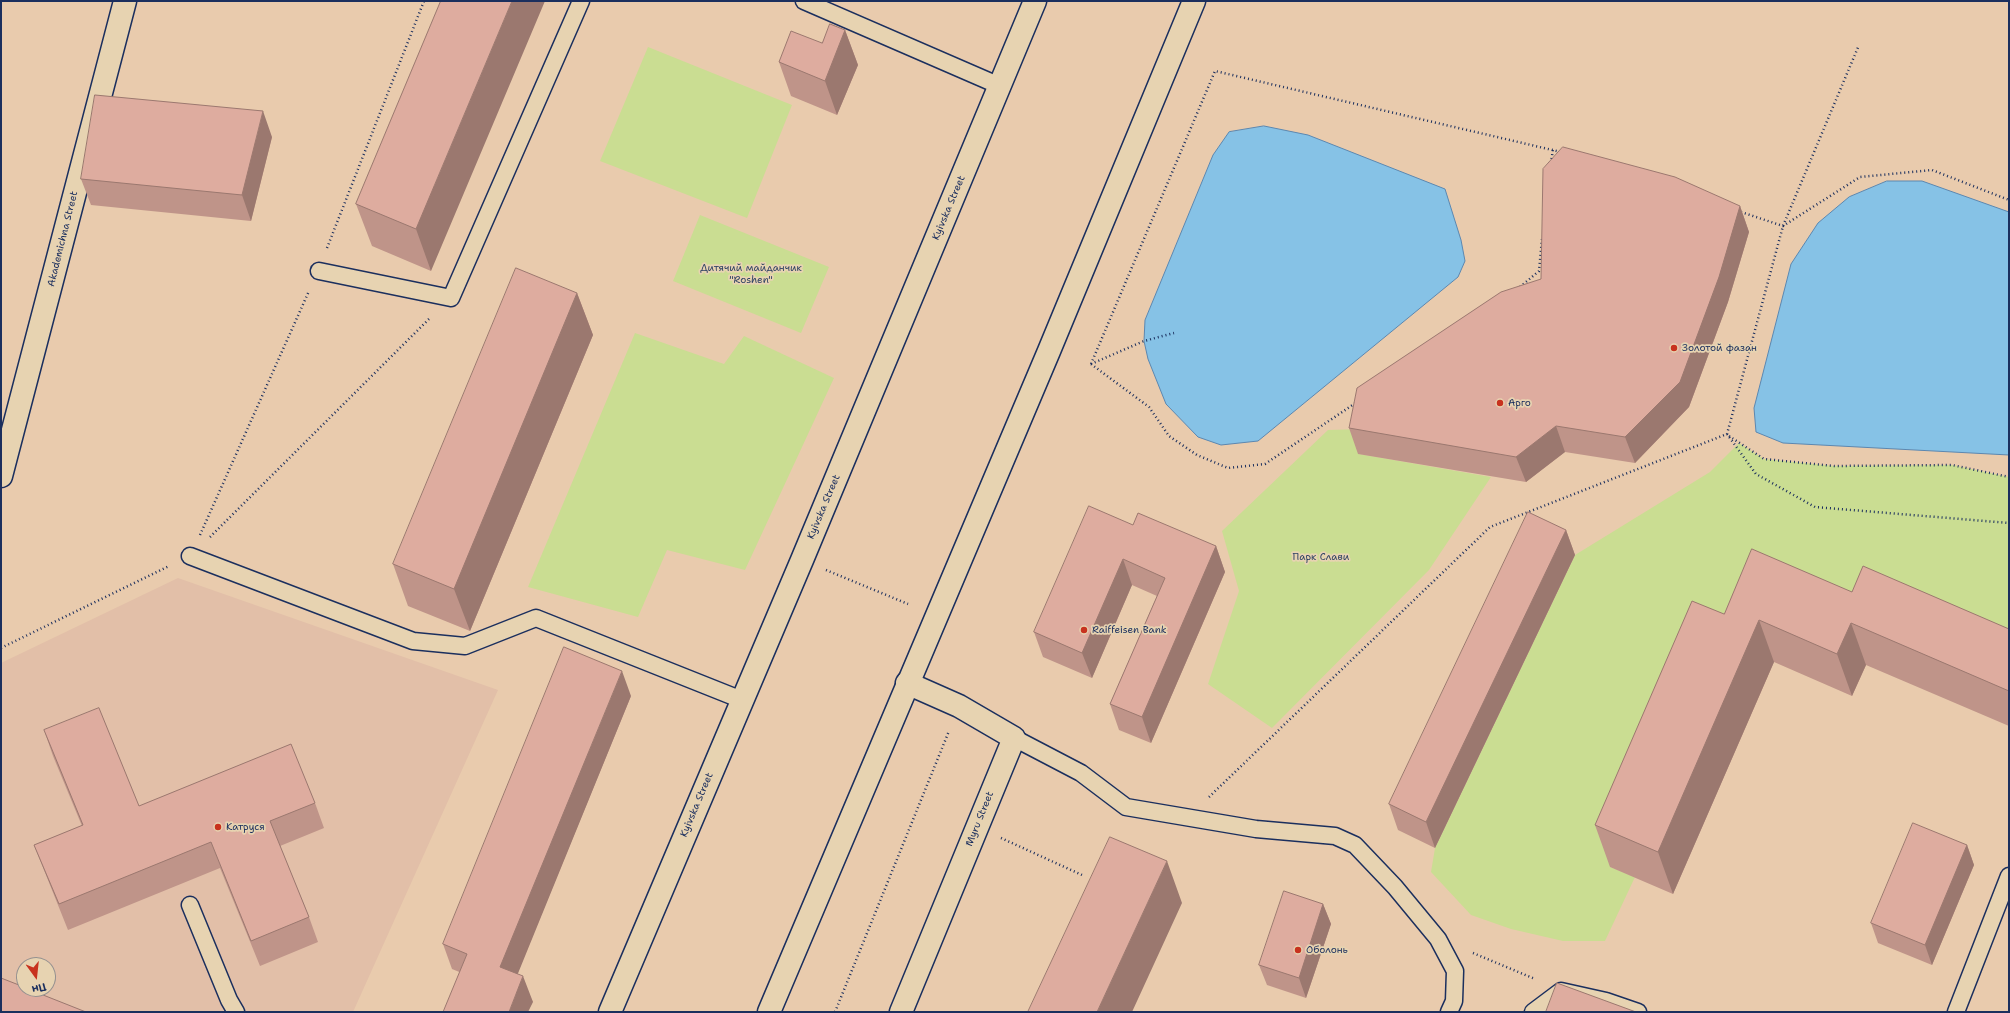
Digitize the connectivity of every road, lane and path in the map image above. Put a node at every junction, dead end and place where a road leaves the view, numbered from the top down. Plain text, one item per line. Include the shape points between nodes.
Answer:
1 (124, 1) edge
2 (424, 1) edge
3 (581, 1) edge
4 (804, 1) edge
5 (1035, 1) edge
6 (1194, 1) edge
7 (1859, 45) dead end
8 (1000, 86) junction
9 (1553, 149) junction
10 (1568, 154) edge
11 (1551, 165) edge
12 (2009, 200) edge
13 (1739, 211) edge
14 (1783, 226) junction
15 (1543, 233) edge
16 (318, 271) junction
17 (1515, 291) edge
18 (451, 298) junction
19 (1174, 333) dead end
20 (1091, 364) junction
21 (1361, 399) edge
22 (1727, 434) junction
23 (1, 476) edge
24 (2009, 477) edge
25 (2009, 523) edge
26 (190, 556) junction
27 (802, 560) junction
28 (908, 604) dead end
29 (1, 648) edge
30 (907, 682) junction
31 (742, 700) junction
32 (959, 706) junction
33 (1014, 738) junction
34 (1187, 818) junction
35 (996, 835) dead end
36 (1082, 875) dead end
37 (2009, 876) edge
38 (190, 906) dead end
39 (1469, 952) dead end
40 (1508, 968) dead end
41 (236, 1012) edge
42 (610, 1012) edge
43 (769, 1012) edge
44 (835, 1012) edge
45 (901, 1012) edge
46 (1449, 1012) edge
47 (1533, 1012) edge
48 (1638, 1012) edge
49 (1956, 1012) edge

1 - 23 street, Akademichna Street
2 - 16 path
3 - 18 lane
4 - 8 lane
5 - 8 street, Kyivska Street
6 - 30 street via 1049,351
7 - 14 path
8 - 27 street, Kyivska Street
9 - 10 path
9 - 11 path
9 - 20 path via 1215,71
12 - 14 path via 1932,170 1860,177
13 - 14 path
14 - 22 path
15 - 17 path via 1539,271
16 - 18 lane
16 - 26 path
18 - 26 path
19 - 20 path via 1144,341
20 - 21 path via 1149,407 1169,436 1197,455 1228,468 1265,464
22 - 24 path via 1764,459 1834,466 1952,465
22 - 25 path via 1756,474 1816,506
22 - 34 path via 1490,527
26 - 29 path
26 - 31 lane via 413,641 466,646 536,618
27 - 28 path
27 - 31 street, Kyivska Street
30 - 32 street
30 - 43 street
31 - 42 street, Kyivska Street
32 - 33 street
32 - 44 path
33 - 34 lane via 1081,773 1126,807
33 - 45 street, Myru Street
34 - 46 lane via 1256,829 1335,836 1355,845 1395,887 1438,939 1455,971 1454,1001
35 - 36 path
37 - 49 lane
38 - 41 lane
39 - 40 path
47 - 48 lane via 1561,991 1606,1001

